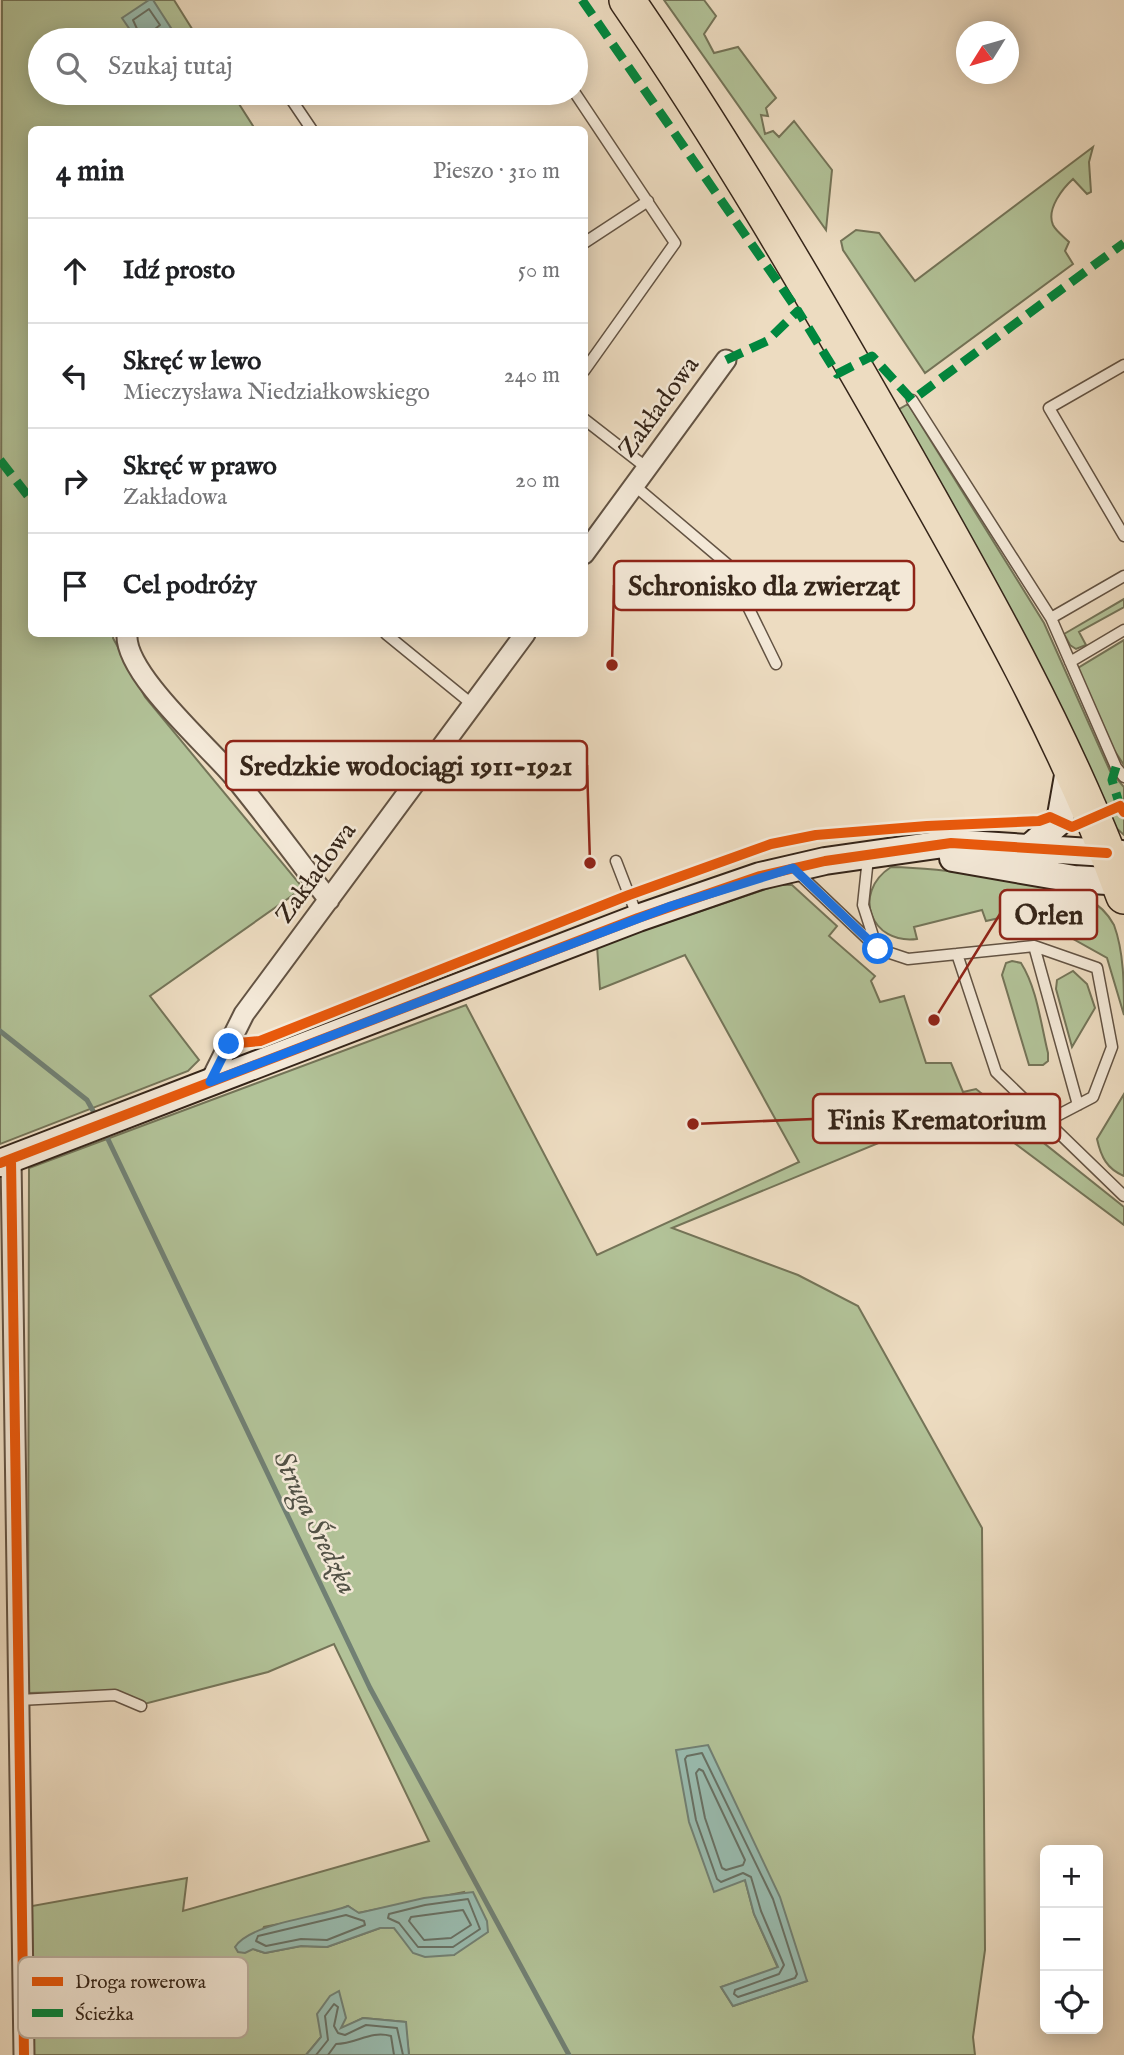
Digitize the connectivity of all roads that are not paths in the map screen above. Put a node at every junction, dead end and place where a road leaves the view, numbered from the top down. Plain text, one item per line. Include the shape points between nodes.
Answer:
1 (627, 0) edge
2 (295, 105) edge
3 (583, 105) edge
4 (310, 126) edge
5 (648, 201) junction
6 (588, 240) edge
7 (726, 360) dead end
8 (588, 364) edge
9 (1124, 365) edge
10 (912, 400) dead end
11 (588, 422) edge
12 (648, 468) junction
13 (635, 486) junction
14 (1124, 536) edge
15 (588, 549) edge
16 (1124, 576) edge
17 (1051, 618) junction
18 (1124, 631) edge
19 (127, 637) edge
20 (390, 637) edge
21 (523, 637) edge
22 (1070, 662) junction
23 (776, 664) dead end
24 (472, 705) junction
25 (1069, 770) junction
26 (1124, 778) edge
27 (902, 849) junction
28 (1028, 849) junction
29 (869, 853) junction
30 (616, 860) dead end
31 (793, 868) junction
32 (1120, 874) edge
33 (329, 900) junction
34 (638, 918) junction
35 (1034, 946) junction
36 (878, 949) junction
37 (957, 954) junction
38 (210, 1082) junction
39 (1078, 1105) junction
40 (1045, 1122) junction
41 (15, 1157) edge
42 (1122, 1193) edge
43 (19, 1700) junction
44 (141, 1706) dead end
45 (23, 1957) edge

1 - 25 highway via 749,187 860,377 1022,670
2 - 4 lane
3 - 5 lane
5 - 6 lane
5 - 8 lane via 676,243
7 - 12 street, Zakładowa
9 - 14 lane via 1049,408
10 - 17 lane
11 - 12 lane
12 - 13 street, Zakładowa
13 - 15 street, Zakładowa
13 - 23 lane via 727,564
16 - 17 lane
17 - 22 lane
18 - 22 lane
19 - 33 street via 126,644 156,693 233,776
20 - 24 lane
21 - 24 street, Zakładowa
22 - 26 lane
24 - 33 street, Zakładowa
25 - 28 street via 1060,821
25 - 32 highway
27 - 28 street via 951,843
27 - 29 street
27 - 32 street via 1074,879
28 - 32 street
29 - 31 street
29 - 36 lane via 863,905
30 - 34 lane
31 - 34 street
31 - 36 lane
33 - 38 street, Zakładowa via 244,1014
34 - 38 street
35 - 37 lane
35 - 39 lane
35 - 39 lane via 1097,968 1112,1047 1093,1097
36 - 37 lane via 908,959
37 - 40 lane via 996,1072
38 - 41 street
39 - 40 lane
40 - 42 lane
41 - 43 street
43 - 44 lane via 115,1695
43 - 45 street

